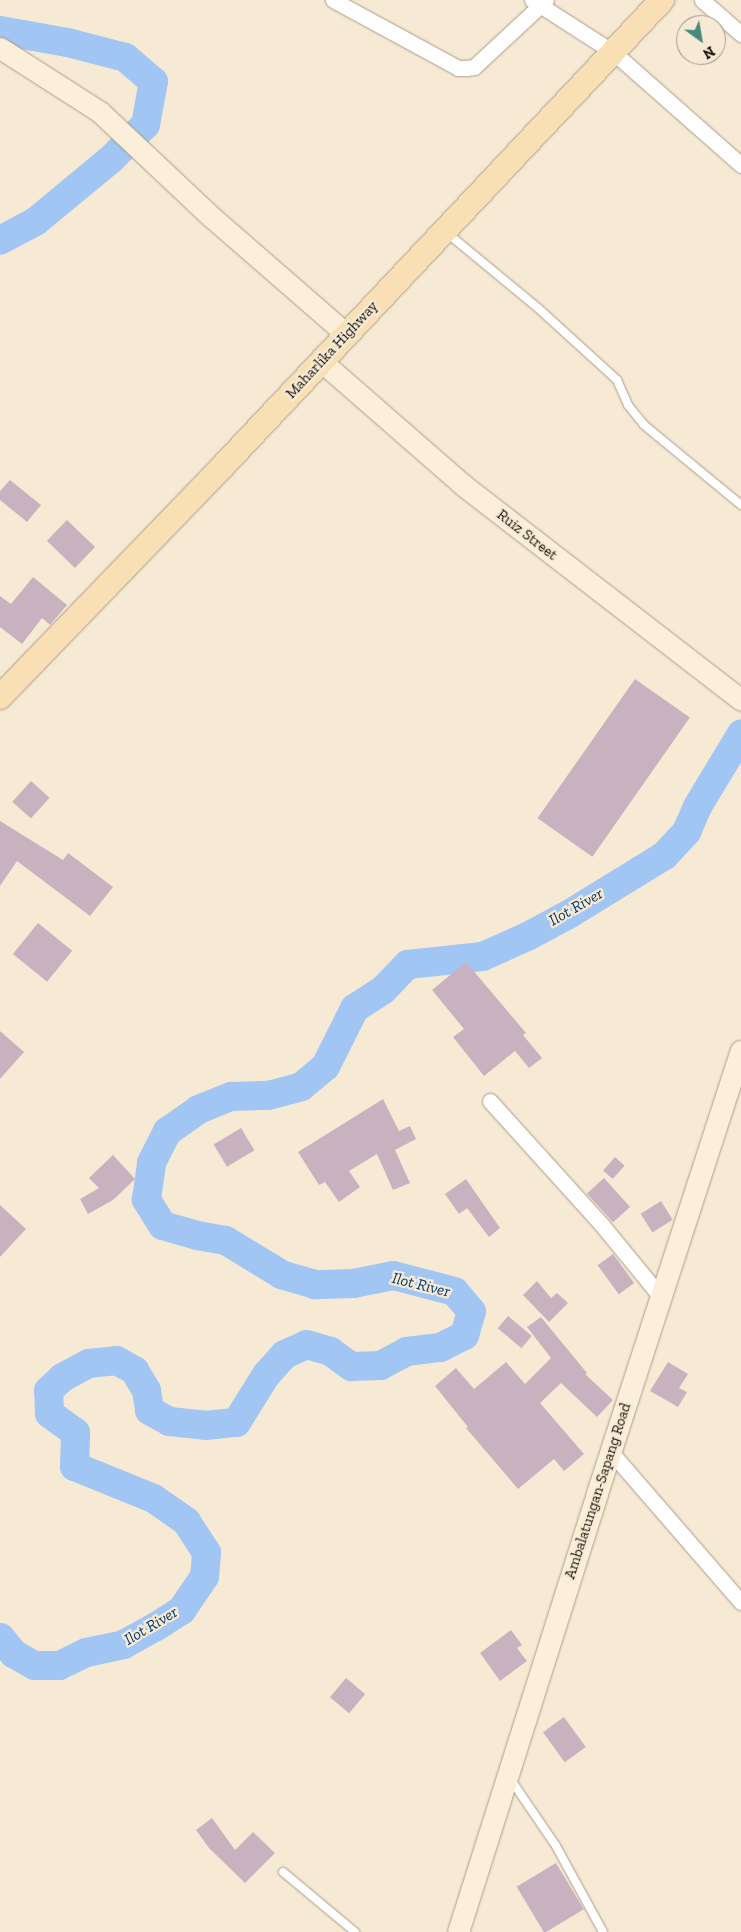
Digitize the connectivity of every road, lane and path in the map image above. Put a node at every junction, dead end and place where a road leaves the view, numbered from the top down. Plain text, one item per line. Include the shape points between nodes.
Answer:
1 (333, 0) edge
2 (662, 0) edge
3 (702, 0) edge
4 (540, 2) edge
5 (741, 34) edge
6 (0, 48) edge
7 (613, 52) junction
8 (741, 165) edge
9 (444, 231) junction
10 (346, 334) junction
11 (321, 361) junction
12 (741, 505) edge
13 (734, 695) edge
14 (0, 697) edge
15 (741, 1051) edge
16 (490, 1101) dead end
17 (661, 1297) junction
18 (610, 1452) junction
19 (741, 1602) edge
20 (508, 1776) junction
21 (283, 1872) dead end
22 (354, 1932) edge
23 (458, 1932) edge
24 (602, 1932) edge

1 - 4 street via 458,68 474,67
2 - 7 main road, Maharlika Highway
3 - 5 street
4 - 7 street
6 - 10 street via 100,112 207,213
7 - 8 street
7 - 9 main road, Maharlika Highway
9 - 10 main road, Maharlika Highway
9 - 12 lane via 538,308 618,380 628,405 644,425
10 - 11 main road, Maharlika Highway
11 - 13 street, Ruiz Street via 463,485
11 - 14 main road, Maharlika Highway
15 - 17 street, Ambalatungan-Sapang Road
16 - 17 street via 602,1225
17 - 18 street, Ambalatungan-Sapang Road
18 - 19 street
18 - 20 street, Ambalatungan-Sapang Road
20 - 23 street, Ambalatungan-Sapang Road
20 - 24 lane via 556,1846
21 - 22 lane

